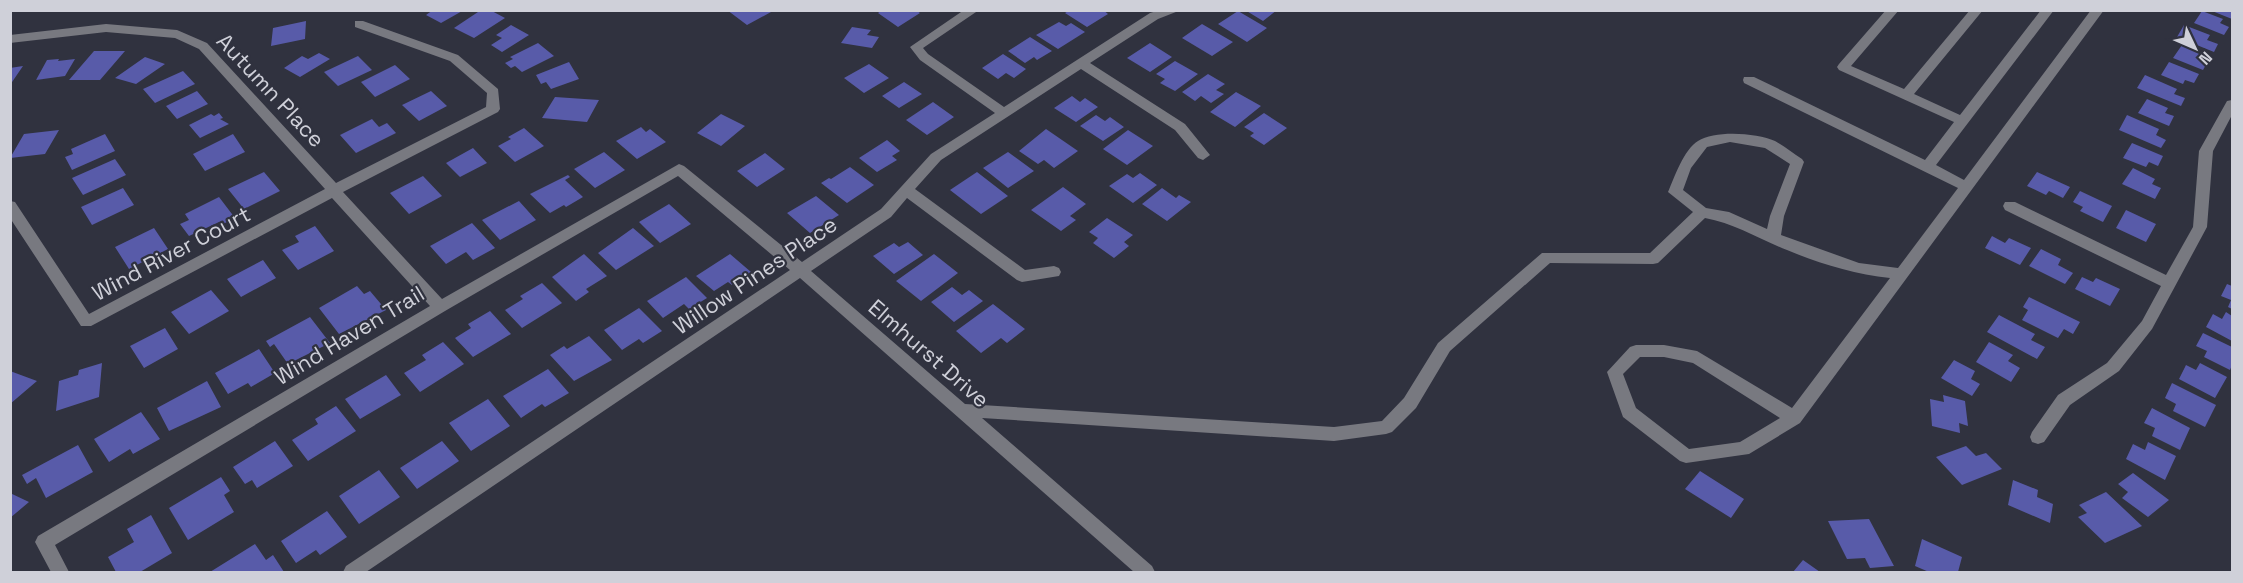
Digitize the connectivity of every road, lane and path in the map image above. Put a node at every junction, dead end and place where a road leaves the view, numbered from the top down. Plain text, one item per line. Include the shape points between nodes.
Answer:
1 (972, 10) edge
2 (1175, 10) edge
3 (1893, 10) edge
4 (1977, 10) edge
5 (2098, 10) edge
6 (2047, 11) edge
7 (359, 24) dead end
8 (10, 39) edge
9 (1081, 63) junction
10 (1749, 80) dead end
11 (1906, 95) junction
12 (2232, 104) edge
13 (1004, 113) junction
14 (1963, 121) junction
15 (1203, 155) dead end
16 (1927, 167) junction
17 (680, 169) joint
18 (1966, 187) junction
19 (335, 190) junction
20 (906, 190) junction
21 (10, 206) edge
22 (2010, 206) dead end
23 (1702, 212) junction
24 (1773, 238) junction
25 (802, 271) junction
26 (1054, 272) dead end
27 (1901, 274) junction
28 (2169, 283) junction
29 (440, 307) junction
30 (959, 410) junction
31 (1794, 418) junction
32 (2037, 436) dead end
33 (60, 573) edge
34 (352, 573) edge
35 (1146, 573) edge

1 - 13 street via 916,47 924,57
2 - 9 street, Willow Pines Place via 1154,16
3 - 11 street via 1843,67
4 - 11 street
5 - 18 street
6 - 14 street
7 - 19 street via 454,58 493,92 493,109
8 - 19 street, Autumn Place via 106,28 186,38 203,46
9 - 13 street, Willow Pines Place
9 - 15 street via 1180,127
10 - 16 street
11 - 14 street
12 - 28 street via 2206,151 2200,227
13 - 20 street, Willow Pines Place via 936,157
14 - 16 street
16 - 18 street
17 - 25 street, Elmhurst Drive
17 - 29 street, Wind Haven Trail
18 - 27 street
19 - 21 street, Wind River Court via 87,322
19 - 29 street, Autumn Place
20 - 25 street, Willow Pines Place via 886,213
20 - 26 street via 1022,276
22 - 28 street
23 - 24 street via 1724,216
23 - 24 street via 1675,192 1685,167 1702,144 1730,137 1769,144 1797,162
23 - 30 street via 1653,259 1547,257 1444,347 1410,403 1386,427 1334,434
24 - 27 street via 1859,270
25 - 30 street, Elmhurst Drive
25 - 34 street, Willow Pines Place
27 - 31 street
28 - 32 street via 2147,325 2113,366 2064,400
29 - 33 street, Wind Haven Trail via 44,542
30 - 35 street, Elmhurst Drive
31 - 31 street via 1743,448 1686,456 1629,412 1615,372 1636,351 1697,357

